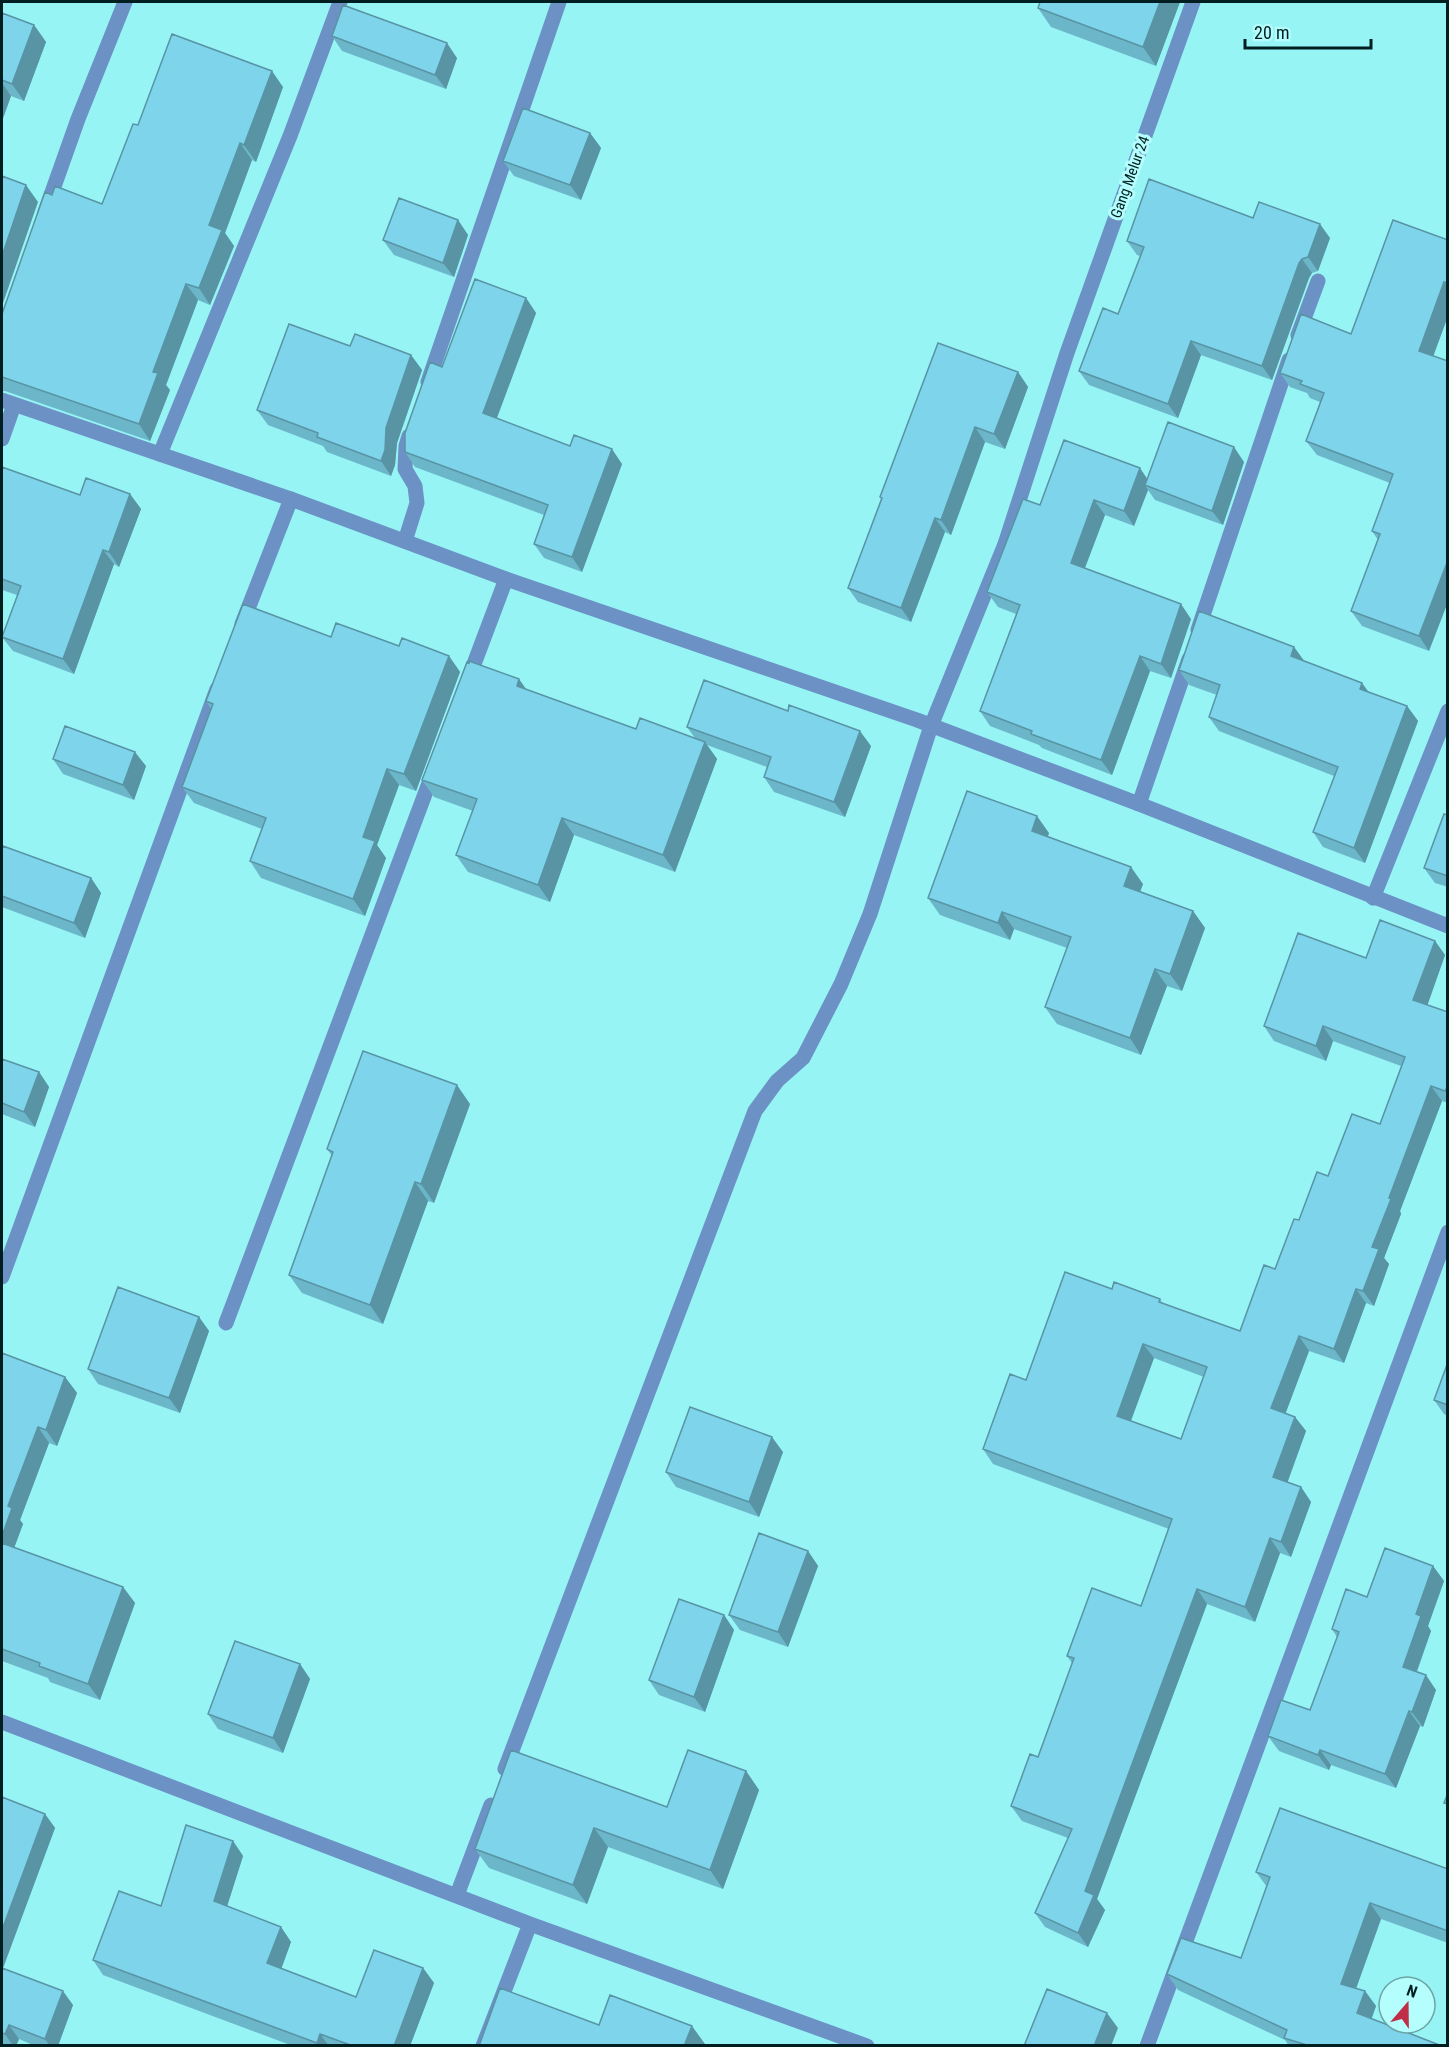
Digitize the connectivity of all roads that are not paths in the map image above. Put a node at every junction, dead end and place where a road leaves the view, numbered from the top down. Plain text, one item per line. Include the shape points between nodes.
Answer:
1 (125, 2) edge
2 (340, 2) edge
3 (559, 2) edge
4 (1193, 2) edge
5 (40, 226) edge
6 (1317, 281) dead end
7 (421, 401) edge
8 (8, 402) edge
9 (414, 424) edge
10 (2, 440) edge
11 (160, 454) junction
12 (291, 499) junction
13 (405, 541) junction
14 (506, 579) junction
15 (235, 643) edge
16 (222, 676) edge
17 (464, 690) edge
18 (1448, 711) edge
19 (931, 726) junction
20 (439, 757) edge
21 (1139, 804) junction
22 (1373, 898) junction
23 (1448, 926) edge
24 (1448, 1232) edge
25 (2, 1277) edge
26 (226, 1323) dead end
27 (2, 1722) edge
28 (457, 1895) junction
29 (530, 1924) junction
30 (483, 2046) edge
31 (867, 2046) edge
32 (1147, 2046) edge

1 - 5 street
2 - 11 street via 290,136
3 - 7 street
4 - 19 street, Gang Melur 24 via 1068,353 1005,544
6 - 21 street
8 - 10 street
8 - 11 street
9 - 13 street via 406,446 405,469 415,486 417,502
11 - 12 street
12 - 13 street
12 - 15 street
13 - 14 street
14 - 17 street
14 - 19 street
16 - 25 street
18 - 22 street
19 - 21 street
19 - 28 street, Gang Melur 24 via 870,914 841,984 803,1058 777,1081 755,1111
20 - 26 street
21 - 22 street
22 - 23 street
24 - 32 street
27 - 28 street
28 - 29 street
29 - 30 street
29 - 31 street

